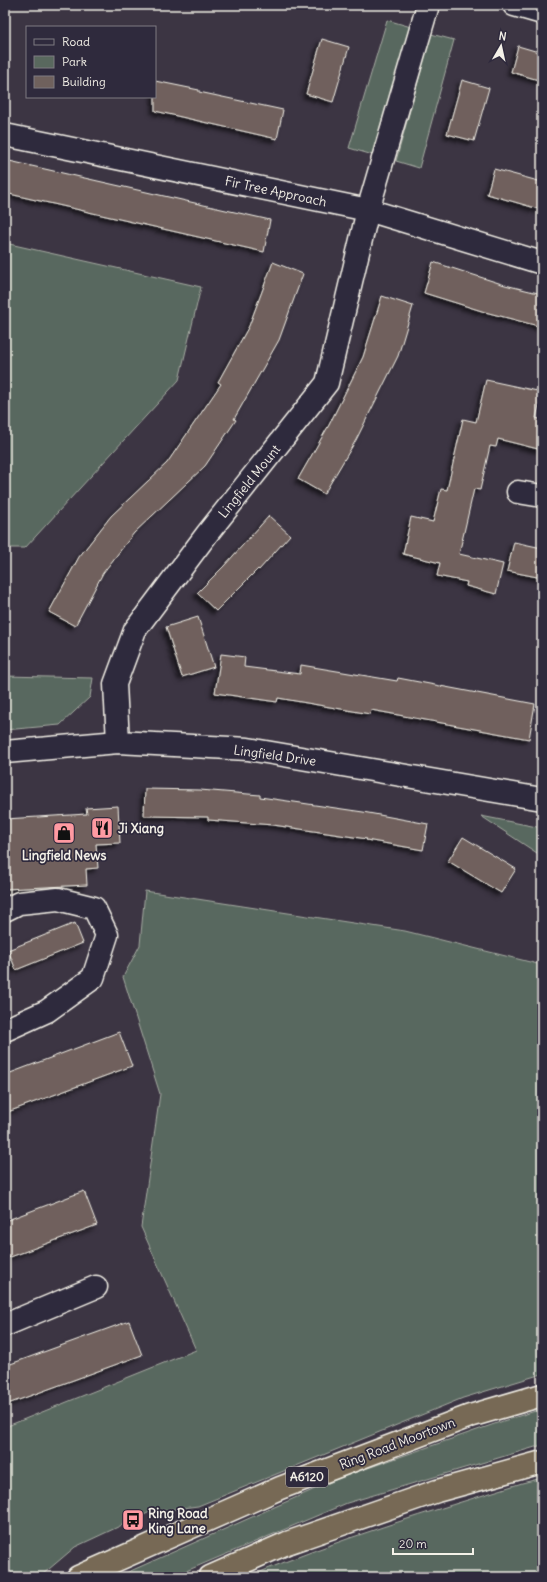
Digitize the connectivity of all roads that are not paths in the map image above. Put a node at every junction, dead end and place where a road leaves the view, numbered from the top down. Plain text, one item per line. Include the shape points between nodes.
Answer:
1 (428, 5) edge
2 (514, 5) edge
3 (542, 13) edge
4 (5, 135) edge
5 (368, 210) junction
6 (542, 263) edge
7 (518, 492) dead end
8 (542, 496) edge
9 (118, 742) junction
10 (5, 752) edge
11 (542, 799) edge
12 (5, 910) edge
13 (5, 1030) edge
14 (96, 1287) dead end
15 (5, 1325) edge
16 (542, 1395) edge
17 (542, 1462) edge
18 (78, 1577) edge
19 (210, 1577) edge

1 - 5 street, Lingfield Mount
2 - 3 street
4 - 5 street, Fir Tree Approach
5 - 6 street, Fir Tree Approach
5 - 9 street, Lingfield Mount via 327,383 134,630 115,684
7 - 8 street
9 - 10 street, Lingfield Drive
9 - 11 street, Lingfield Drive via 248,749
12 - 13 street via 20,903 58,899 94,908 106,935 93,978 47,1011
14 - 15 street
16 - 18 highway, Ring Road Moortown / A6120 via 470,1416 280,1488
17 - 19 highway via 437,1490 287,1543

